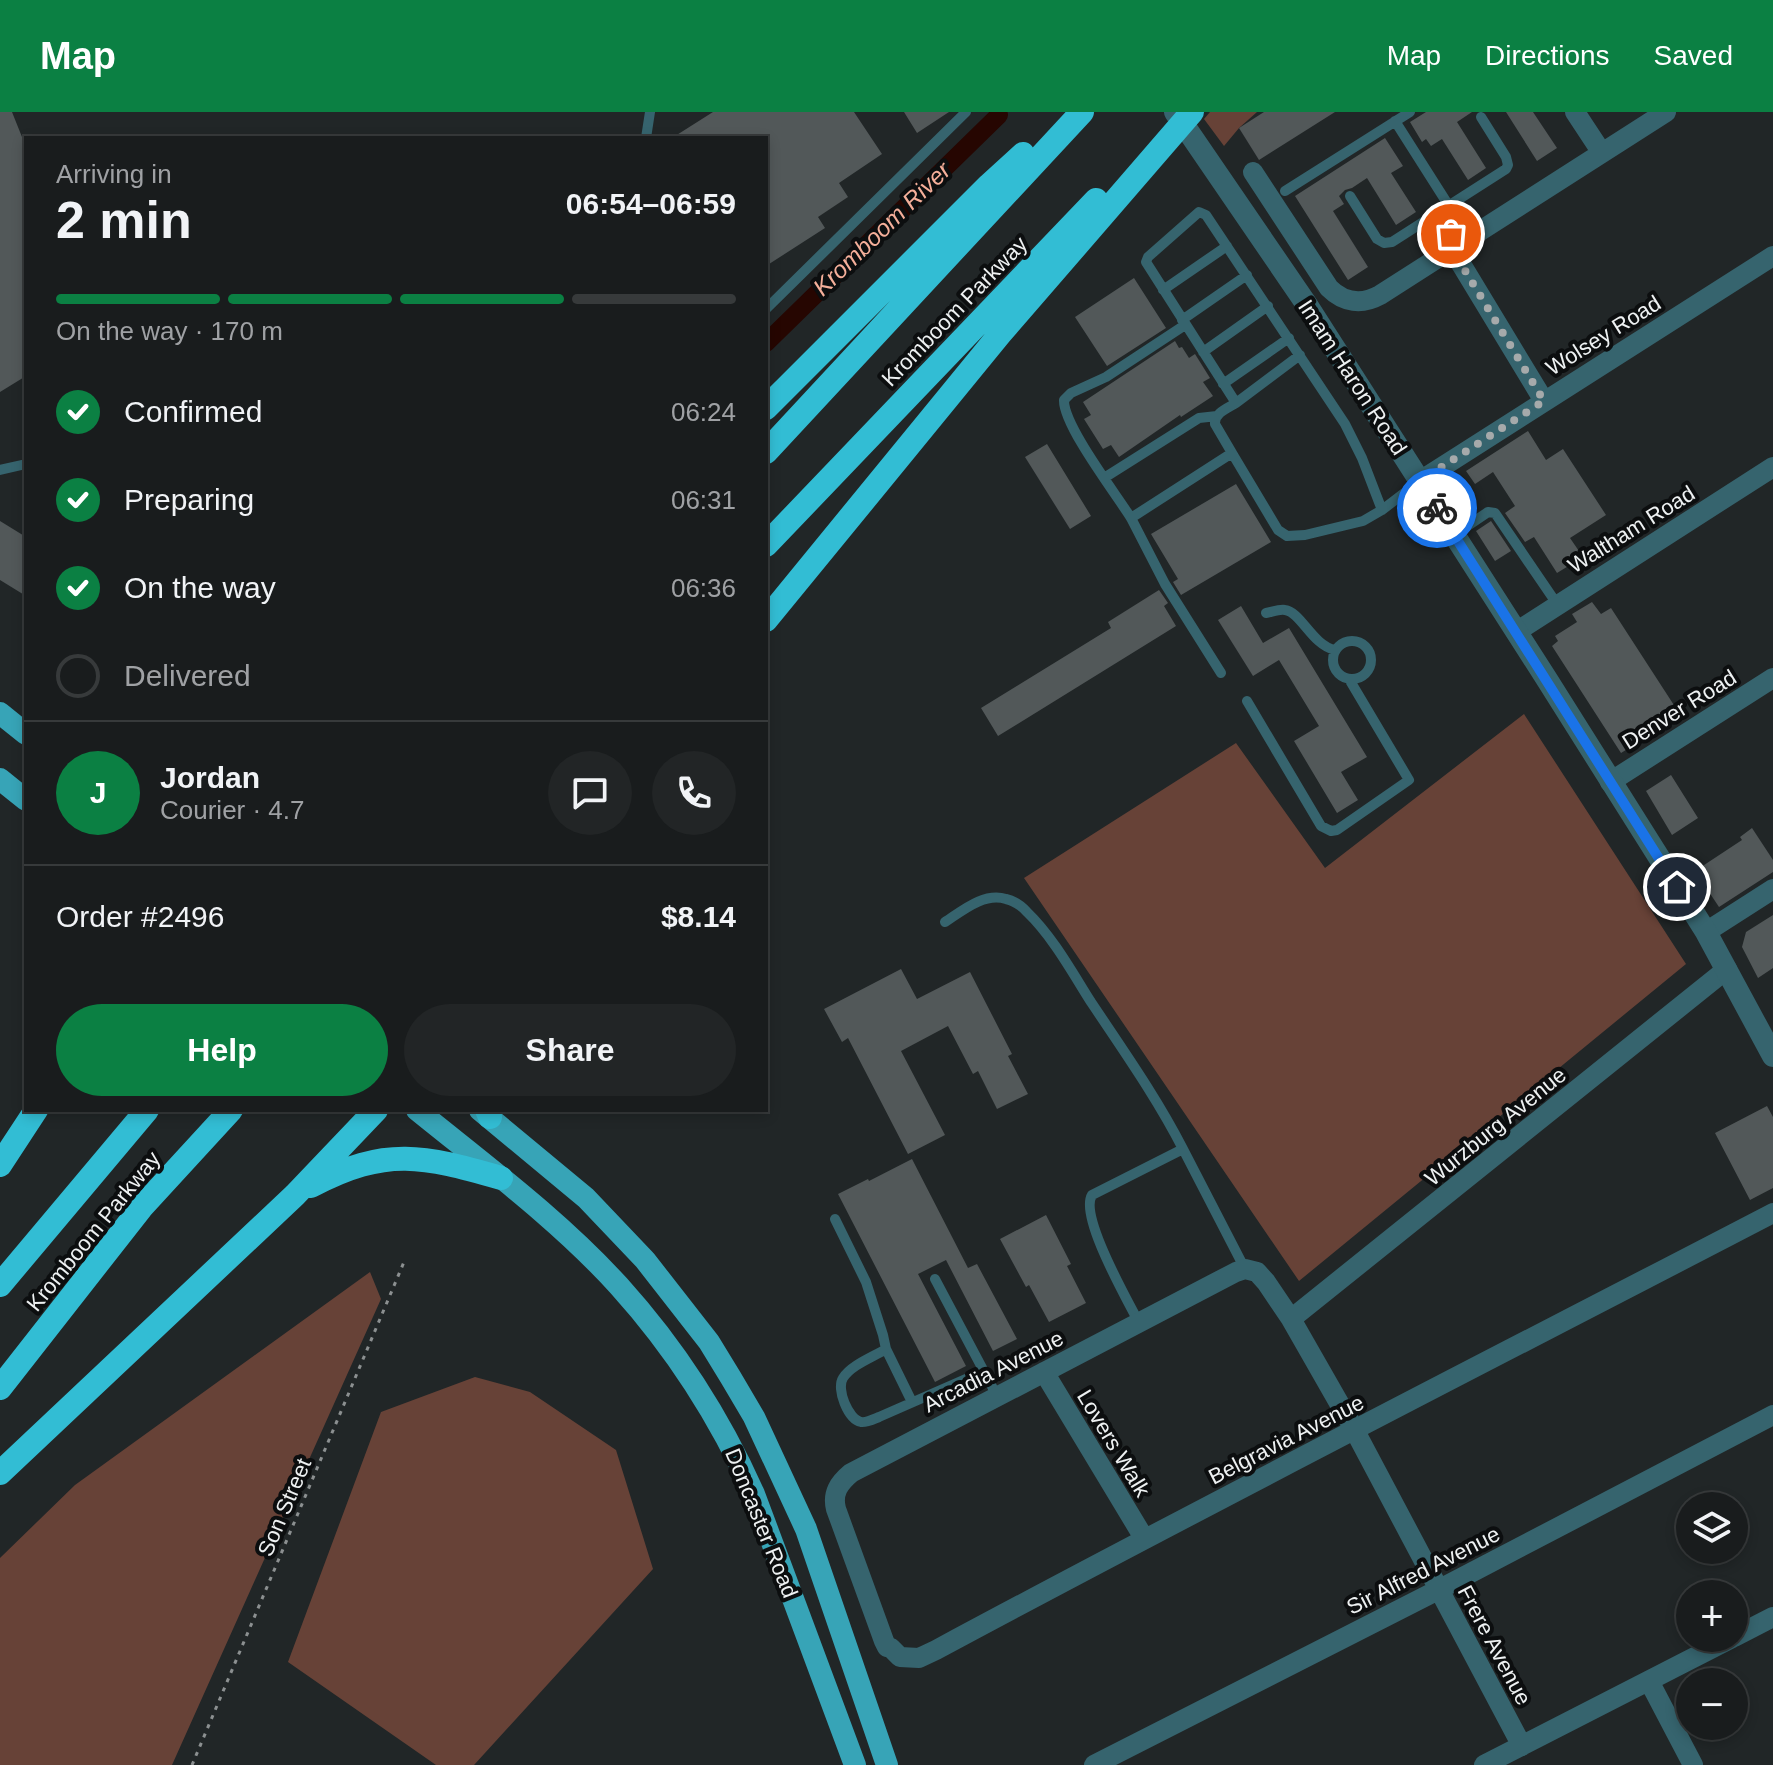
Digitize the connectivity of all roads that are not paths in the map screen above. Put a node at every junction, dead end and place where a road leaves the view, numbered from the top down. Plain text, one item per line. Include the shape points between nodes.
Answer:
1 (650, 112) edge
2 (966, 112) edge
3 (1073, 112) edge
4 (1082, 112) edge
5 (1178, 112) edge
6 (1192, 112) edge
7 (1410, 112) edge
8 (1575, 112) edge
9 (1666, 112) edge
10 (1481, 117) dead end
11 (1395, 121) junction
12 (646, 136) edge
13 (1602, 153) junction
14 (1253, 172) dead end
15 (1285, 191) dead end
16 (1350, 196) dead end
17 (1449, 206) junction
18 (1437, 213) junction
19 (1227, 246) junction
20 (1452, 249) junction
21 (1773, 256) edge
22 (1247, 275) junction
23 (1163, 290) junction
24 (1268, 306) junction
25 (768, 307) edge
26 (1184, 322) junction
27 (1289, 338) junction
28 (1203, 352) junction
29 (1300, 355) junction
30 (1223, 384) junction
31 (1544, 401) junction
32 (1236, 403) junction
33 (768, 406) edge
34 (1217, 416) junction
35 (768, 450) edge
36 (1232, 453) junction
37 (24, 464) edge
38 (1773, 467) edge
39 (0, 470) edge
40 (1104, 478) junction
41 (1420, 481) junction
42 (1382, 510) junction
43 (1131, 518) junction
44 (1454, 535) junction
45 (768, 543) edge
46 (1557, 604) junction
47 (1266, 613) dead end
48 (768, 618) edge
49 (1516, 632) junction
50 (1335, 650) junction
51 (1221, 673) dead end
52 (1773, 678) edge
53 (1349, 679) junction
54 (1247, 701) dead end
55 (0, 713) edge
56 (24, 732) edge
57 (0, 779) edge
58 (1610, 782) junction
59 (24, 798) edge
60 (1773, 889) edge
61 (945, 922) dead end
62 (1706, 932) junction
63 (1727, 969) junction
64 (1773, 1056) edge
65 (35, 1112) edge
66 (145, 1112) edge
67 (229, 1112) edge
68 (374, 1112) edge
69 (419, 1112) edge
70 (486, 1112) edge
71 (1183, 1149) junction
72 (0, 1165) edge
73 (501, 1178) junction
74 (295, 1195) junction
75 (1773, 1213) edge
76 (835, 1219) dead end
77 (1253, 1272) junction
78 (935, 1279) dead end
79 (0, 1285) edge
80 (1291, 1319) junction
81 (1139, 1323) junction
82 (886, 1349) junction
83 (984, 1371) junction
84 (1044, 1372) junction
85 (0, 1388) edge
86 (997, 1396) junction
87 (912, 1402) junction
88 (1773, 1415) edge
89 (1355, 1431) junction
90 (0, 1473) edge
91 (1144, 1538) junction
92 (861, 1577) joint
93 (1438, 1590) junction
94 (1773, 1617) edge
95 (1748, 1630) edge
96 (1706, 1652) edge
97 (1649, 1681) junction
98 (1522, 1746) junction
99 (855, 1765) edge
100 (887, 1765) edge
101 (1094, 1765) edge
102 (1484, 1765) edge
103 (1693, 1765) edge

1 - 12 lane
2 - 25 lane
3 - 33 highway via 989,185
4 - 35 highway, Kromboom Parkway
5 - 41 street, Imam Haron Road
5 - 45 highway, Kromboom Parkway
6 - 48 highway via 1000,334
7 - 11 lane
8 - 13 street
9 - 13 street
10 - 17 lane via 1508,165
11 - 15 lane
11 - 17 lane
13 - 20 street
14 - 20 street via 1329,288 1346,300 1374,298
16 - 18 lane via 1384,243
17 - 18 lane
18 - 20 lane via 1452,236
19 - 22 lane
19 - 23 lane
19 - 23 lane via 1206,215 1197,213 1146,260
20 - 31 street
21 - 31 street, Wolsey Road
22 - 24 lane
22 - 26 lane
23 - 26 lane
24 - 27 lane
24 - 28 lane
26 - 28 lane
26 - 40 lane via 1064,400 1066,414
27 - 29 lane
27 - 30 lane
28 - 30 lane
29 - 32 lane
29 - 42 lane via 1345,424
30 - 32 lane
31 - 41 street, Wolsey Road
32 - 34 lane
34 - 36 lane via 1215,424
34 - 40 lane via 1199,418
36 - 42 lane via 1278,530 1287,536 1363,521
36 - 43 lane
37 - 39 lane
38 - 46 street, Waltham Road
40 - 43 lane
41 - 42 lane
41 - 44 street, Imam Haron Road
43 - 51 lane
44 - 46 lane via 1488,512 1495,513
44 - 49 street, Imam Haron Road
46 - 49 street, Waltham Road
47 - 50 lane via 1292,612 1314,637
49 - 58 street, Imam Haron Road
50 - 53 lane via 1336,672
50 - 53 lane via 1354,640 1371,655 1369,670
52 - 58 street, Denver Road
53 - 54 lane via 1409,780 1337,830 1321,826
55 - 56 main road
57 - 59 main road
58 - 62 street, Imam Haron Road
60 - 62 street
61 - 71 lane via 990,898 1025,909 1080,985
62 - 63 street, Imam Haron Road
63 - 64 street, Imam Haron Road
63 - 80 street, Wurzburg Avenue
65 - 72 highway
66 - 79 highway, Kromboom Parkway
67 - 85 highway, Kromboom Parkway via 141,1208
68 - 74 highway
69 - 73 main road, Doncaster Road
70 - 100 main road, Doncaster Road via 586,1198 645,1260 709,1342 754,1417 806,1529
71 - 77 lane
71 - 81 lane via 1089,1199 1092,1224
73 - 74 highway via 400,1158 349,1169
73 - 99 main road, Doncaster Road via 618,1285 679,1359 718,1422 754,1494
74 - 90 highway
75 - 89 street, Belgravia Avenue
76 - 82 lane via 866,1282
77 - 80 street, Frere Avenue
77 - 81 street, Arcadia Avenue via 1236,1272
78 - 83 lane
80 - 89 street, Frere Avenue
81 - 84 street, Arcadia Avenue
82 - 87 lane
82 - 87 lane via 844,1376 846,1405 853,1418 865,1422
83 - 86 lane
83 - 87 lane
84 - 86 street, Arcadia Avenue
84 - 91 street, Lovers Walk
86 - 92 street, Arcadia Avenue via 843,1479 834,1501
88 - 93 street, Sir Alfred Avenue
89 - 91 street, Belgravia Avenue
89 - 93 street, Frere Avenue
91 - 92 street, Belgravia Avenue via 919,1658 900,1657 887,1647
93 - 98 street, Frere Avenue
93 - 101 street, Sir Alfred Avenue
94 - 95 street
96 - 97 street
97 - 98 street
97 - 103 street
98 - 102 street

